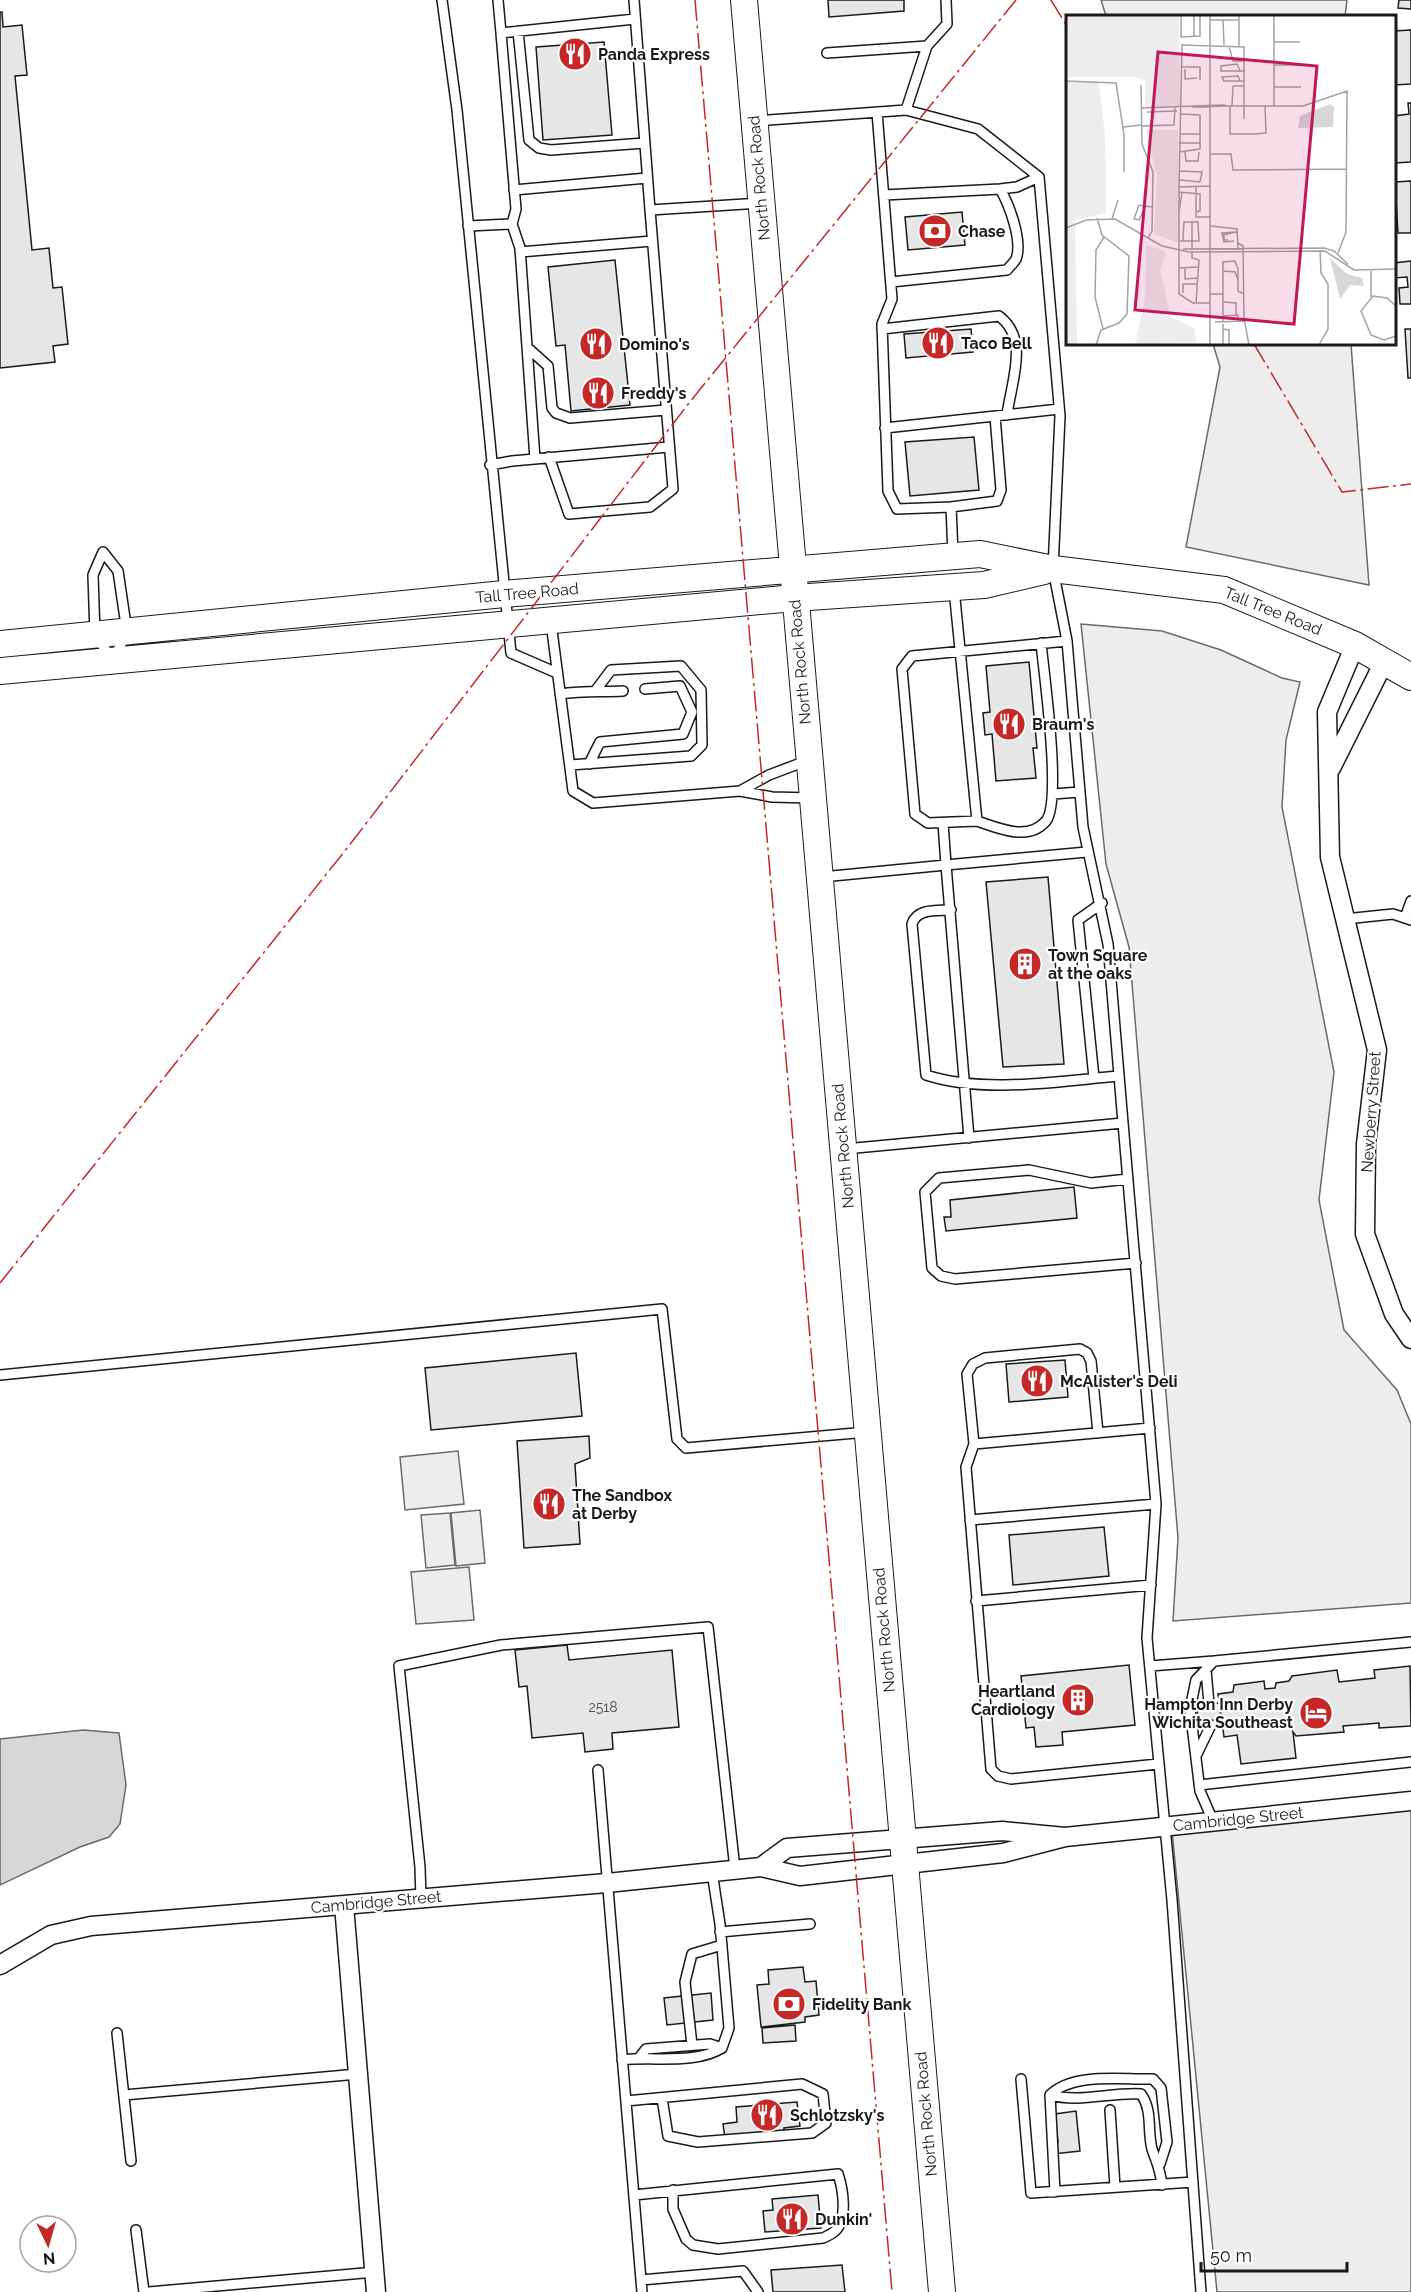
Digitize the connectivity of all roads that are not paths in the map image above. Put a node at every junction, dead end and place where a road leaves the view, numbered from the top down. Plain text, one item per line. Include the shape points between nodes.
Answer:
1 (442, 0) edge
2 (498, 0) edge
3 (634, 0) edge
4 (744, 0) edge
5 (946, 0) edge
6 (635, 19) junction
7 (518, 31) junction
8 (501, 33) junction
9 (927, 46) junction
10 (826, 53) dead end
11 (906, 110) junction
12 (877, 112) junction
13 (754, 121) junction
14 (644, 143) junction
15 (1039, 177) junction
16 (647, 178) junction
17 (1000, 189) junction
18 (514, 190) junction
19 (884, 195) junction
20 (761, 203) junction
21 (650, 210) junction
22 (512, 224) junction
23 (468, 226) junction
24 (652, 241) junction
25 (520, 252) junction
26 (891, 282) junction
27 (882, 329) junction
28 (528, 348) junction
29 (1059, 409) junction
30 (666, 410) junction
31 (1007, 415) junction
32 (995, 416) junction
33 (885, 428) junction
34 (669, 447) junction
35 (549, 457) junction
36 (535, 459) junction
37 (490, 465) junction
38 (951, 507) junction
39 (954, 556) junction
40 (1053, 569) junction
41 (792, 572) junction
42 (954, 586) junction
43 (504, 594) junction
44 (794, 597) junction
45 (550, 621) junction
46 (507, 625) junction
47 (127, 632) junction
48 (95, 635) junction
49 (1067, 641) junction
50 (1041, 643) junction
51 (0, 644) edge
52 (1355, 645) junction
53 (962, 651) junction
54 (114, 660) junction
55 (1384, 662) junction
56 (0, 671) edge
57 (557, 673) junction
58 (1411, 677) edge
59 (645, 689) dead end
60 (596, 690) junction
61 (623, 691) dead end
62 (560, 694) junction
63 (809, 760) junction
64 (589, 764) junction
65 (570, 765) junction
66 (1329, 772) junction
67 (741, 792) junction
68 (1080, 792) junction
69 (1053, 794) junction
70 (812, 798) junction
71 (977, 820) junction
72 (943, 822) junction
73 (1087, 852) junction
74 (946, 865) junction
75 (819, 877) junction
76 (1411, 902) edge
77 (1101, 903) junction
78 (951, 910) junction
79 (1345, 919) junction
80 (1408, 919) edge
81 (1119, 1076) junction
82 (1094, 1078) junction
83 (965, 1081) junction
84 (1123, 1123) junction
85 (969, 1138) junction
86 (843, 1149) junction
87 (1128, 1179) junction
88 (1136, 1263) junction
89 (1411, 1339) edge
90 (0, 1375) edge
91 (1150, 1428) junction
92 (867, 1432) junction
93 (1098, 1433) junction
94 (974, 1444) junction
95 (1156, 1504) junction
96 (970, 1520) junction
97 (1150, 1585) junction
98 (976, 1601) junction
99 (1411, 1642) edge
100 (1214, 1661) junction
101 (1150, 1666) junction
102 (1206, 1670) junction
103 (1209, 1704) dead end
104 (1211, 1725) dead end
105 (1196, 1756) junction
106 (1411, 1762) edge
107 (1158, 1764) junction
108 (598, 1770) dead end
109 (1199, 1785) junction
110 (1411, 1801) edge
111 (1213, 1821) junction
112 (1164, 1826) junction
113 (902, 1850) junction
114 (761, 1867) junction
115 (735, 1869) junction
116 (712, 1872) junction
117 (607, 1883) junction
118 (421, 1899) junction
119 (344, 1905) junction
120 (810, 1924) dead end
121 (720, 1932) junction
122 (722, 1945) junction
123 (0, 1965) edge
124 (117, 2033) dead end
125 (692, 2045) junction
126 (722, 2048) junction
127 (639, 2058) junction
128 (622, 2060) junction
129 (358, 2074) junction
130 (1021, 2079) dead end
131 (1050, 2095) junction
132 (124, 2096) junction
133 (662, 2098) junction
134 (626, 2101) junction
135 (1110, 2110) dead end
136 (131, 2161) dead end
137 (1160, 2164) junction
138 (1194, 2182) junction
139 (1162, 2185) junction
140 (1115, 2187) junction
141 (673, 2190) junction
142 (1054, 2192) junction
143 (634, 2195) junction
144 (136, 2230) dead end
145 (375, 2272) junction
146 (641, 2280) junction
147 (144, 2292) edge
148 (148, 2292) edge
149 (376, 2292) edge
150 (642, 2292) edge
151 (758, 2292) edge
152 (942, 2292) edge
153 (1201, 2292) edge

1 - 23 lane
2 - 8 lane
3 - 6 lane
4 - 13 street, North Rock Road
5 - 9 lane via 947,24
6 - 7 lane
6 - 14 lane
7 - 8 lane
7 - 14 lane via 529,140 539,148 551,150
8 - 18 lane
9 - 10 lane
9 - 11 lane
11 - 12 lane
11 - 15 lane via 978,129
12 - 13 lane
12 - 19 lane
13 - 20 street, North Rock Road
14 - 16 lane
15 - 17 lane via 1017,187
15 - 29 lane
16 - 18 lane
16 - 21 lane
17 - 19 lane
17 - 26 lane via 1010,207 1016,232 1017,258 1007,270
18 - 22 lane via 516,209
19 - 26 lane
20 - 21 lane
20 - 41 street, North Rock Road
21 - 24 lane
22 - 23 lane
22 - 25 lane
23 - 37 lane
24 - 25 lane
24 - 30 lane
25 - 28 lane
26 - 27 lane via 892,299
27 - 31 lane via 999,315 1015,333 1018,354
27 - 33 lane
28 - 30 lane via 548,366 552,408 563,416
28 - 36 lane
29 - 31 lane
29 - 40 lane
30 - 34 lane
31 - 32 lane
32 - 33 lane
32 - 38 lane via 1001,490 998,501
33 - 38 lane via 888,491 897,509
34 - 35 lane
34 - 35 lane via 673,489 650,507 569,514
35 - 36 lane
36 - 37 lane
37 - 43 lane
38 - 39 lane
39 - 40 street, Tall Tree Road via 980,554
39 - 41 street, Tall Tree Road
40 - 42 street, Tall Tree Road via 984,585
40 - 49 lane
40 - 52 street, Tall Tree Road via 1224,590
41 - 43 street, Tall Tree Road
41 - 44 street, North Rock Road
42 - 44 street, Tall Tree Road
42 - 53 lane
43 - 46 lane
43 - 47 street, Tall Tree Road
44 - 45 street, Tall Tree Road
44 - 63 street, North Rock Road
45 - 46 street, Tall Tree Road
45 - 57 lane
46 - 54 street, Tall Tree Road
46 - 57 lane via 511,653
47 - 48 street, Tall Tree Road
47 - 48 lane via 118,571 103,552 93,575
47 - 54 lane
48 - 51 street, Tall Tree Road
48 - 54 lane
49 - 50 lane
49 - 68 lane
50 - 53 lane
50 - 69 lane
52 - 55 street, Tall Tree Road
52 - 66 street, Newberry Street via 1327,712
53 - 71 lane
53 - 72 lane via 912,656 902,669 915,814 928,823
54 - 56 street, Tall Tree Road
55 - 58 street, Tall Tree Road
55 - 66 street, Newberry Street
57 - 62 lane
59 - 64 lane via 681,686 692,712 683,734 600,742
60 - 61 lane
60 - 62 lane
60 - 64 lane via 611,670 681,666 701,690 702,745 691,756
62 - 65 lane
63 - 67 lane via 769,775
63 - 70 street, North Rock Road
64 - 65 lane
65 - 67 lane via 573,791 593,803
66 - 79 street, Newberry Street via 1330,857
67 - 70 lane
68 - 69 lane
68 - 73 lane
69 - 71 lane via 1052,812 1034,829 1011,832
70 - 75 street, North Rock Road
71 - 72 lane
72 - 74 lane
73 - 74 lane
73 - 77 lane
74 - 75 lane
74 - 78 lane
75 - 86 street, North Rock Road
76 - 80 lane
77 - 81 lane
77 - 82 lane via 1078,920
78 - 83 lane
78 - 83 lane via 921,912 912,924 926,1075
79 - 80 lane via 1393,914
79 - 89 street, Newberry Street via 1377,1050 1366,1144 1365,1234 1394,1314
81 - 82 lane
81 - 84 lane
82 - 83 lane via 1009,1085
83 - 85 lane
84 - 85 lane
84 - 87 lane
85 - 86 lane
86 - 92 street, North Rock Road
87 - 88 lane
87 - 88 lane via 1091,1183 1029,1170 939,1178 925,1192 932,1268 941,1276 955,1279
88 - 91 lane
90 - 92 lane via 662,1309 676,1439 686,1448
91 - 93 lane
91 - 95 lane
92 - 113 street, North Rock Road
93 - 94 lane
93 - 94 lane via 1091,1361 1080,1349 985,1358 972,1364 967,1374
94 - 96 lane via 966,1467
95 - 96 lane
95 - 97 lane
96 - 98 lane
97 - 98 lane
97 - 101 lane
98 - 107 lane via 991,1769 998,1776 1011,1779
99 - 100 lane
100 - 101 lane
100 - 102 lane
101 - 107 lane
102 - 103 lane
102 - 105 lane via 1196,1680 1190,1709
104 - 105 lane
105 - 109 lane
106 - 109 lane
107 - 112 lane
108 - 117 lane
109 - 111 lane
110 - 111 street, Cambridge Street
111 - 112 street, Cambridge Street
112 - 113 street, Cambridge Street via 1065,1837 1003,1853
112 - 138 lane
113 - 114 street, Cambridge Street via 800,1876
113 - 114 street, Cambridge Street via 787,1848
113 - 152 street, North Rock Road
114 - 115 street, Cambridge Street
115 - 116 street, Cambridge Street
115 - 118 lane via 708,1627 501,1645 399,1666
116 - 117 street, Cambridge Street
116 - 121 lane
117 - 118 street, Cambridge Street
117 - 128 lane
118 - 119 street, Cambridge Street
119 - 123 street, Cambridge Street via 91,1926 51,1935
119 - 129 street
120 - 121 lane
121 - 122 lane
122 - 125 lane via 692,1954 685,1982
122 - 126 lane via 729,2028
124 - 132 lane
125 - 126 lane
125 - 127 lane via 646,2049
126 - 127 lane via 711,2054
127 - 128 lane
128 - 134 lane
129 - 132 lane
129 - 145 street
130 - 142 lane via 1031,2193
131 - 137 lane via 1062,2098 1141,2094 1148,2103 1152,2149
131 - 137 lane via 1059,2086 1086,2081 1153,2079 1161,2088 1167,2142
131 - 142 lane
132 - 136 lane
133 - 133 lane via 802,2084 823,2094 826,2123 812,2133 683,2140 668,2136
133 - 134 lane
134 - 143 lane
135 - 140 lane
137 - 139 lane
138 - 139 lane
138 - 153 lane
139 - 140 lane
140 - 142 lane
141 - 141 lane via 681,2231 693,2245 718,2249 823,2238 836,2230 842,2216 838,2175
141 - 143 lane
143 - 146 lane
144 - 147 lane
145 - 148 lane
145 - 149 street
146 - 150 lane
146 - 151 lane via 743,2271

